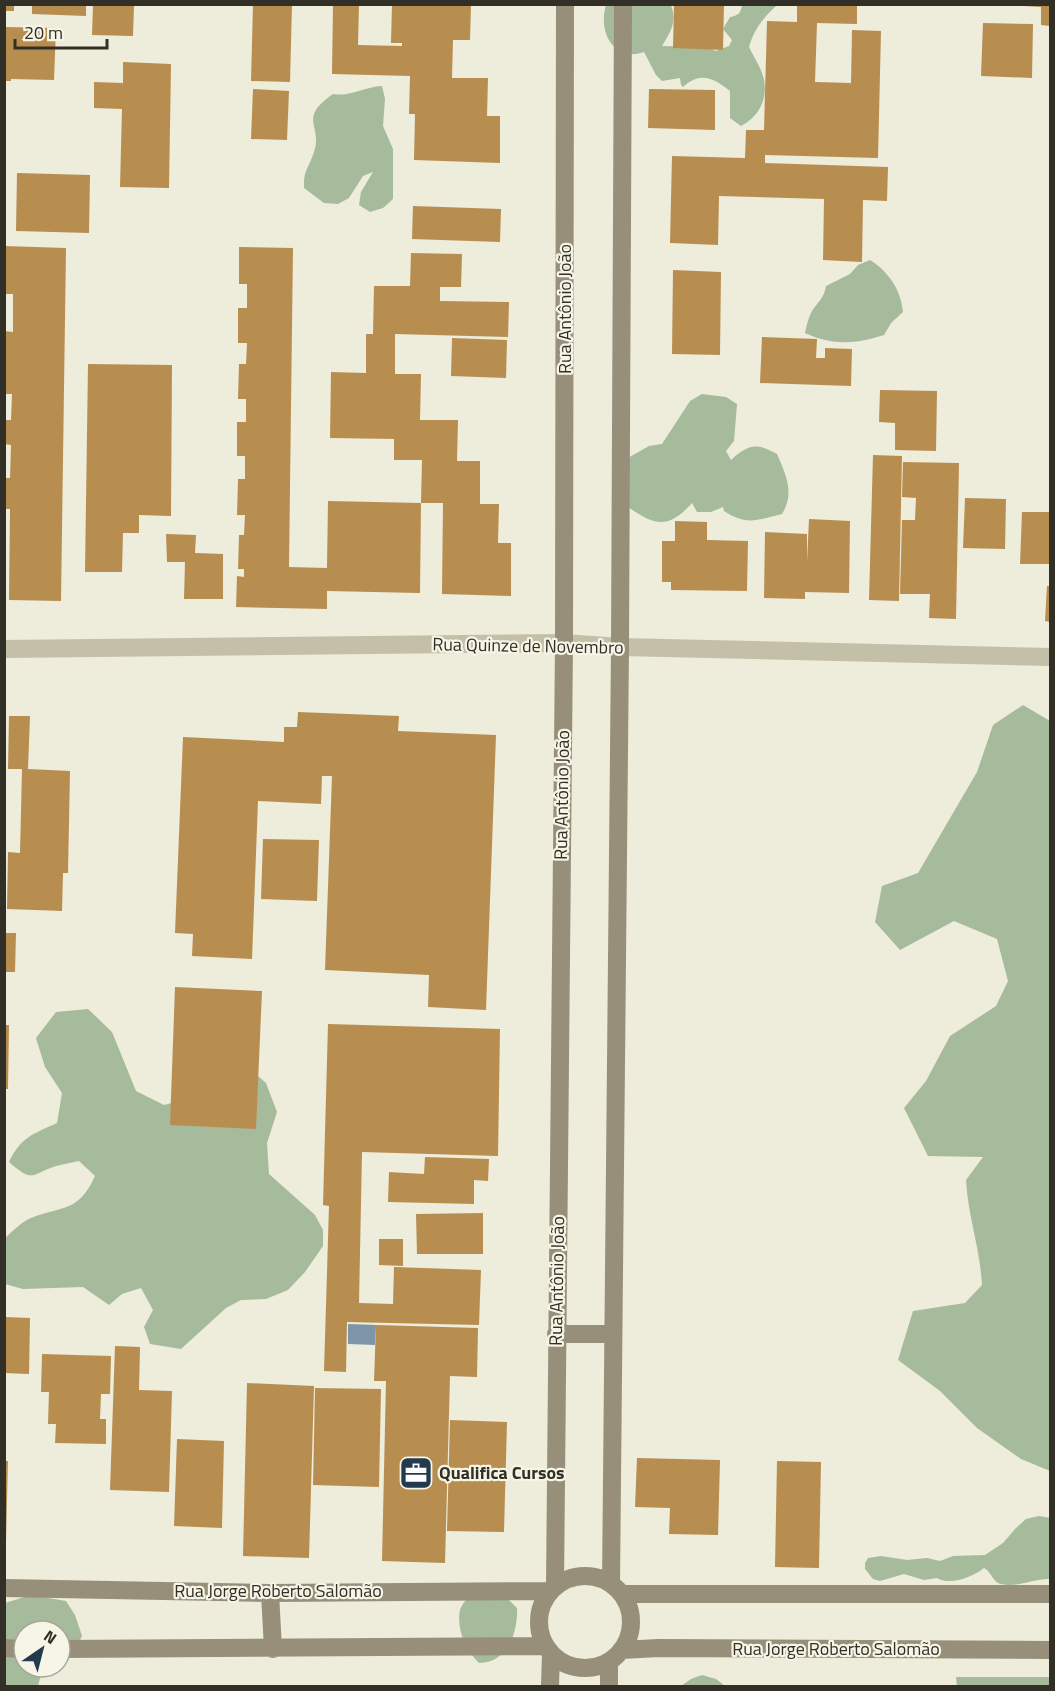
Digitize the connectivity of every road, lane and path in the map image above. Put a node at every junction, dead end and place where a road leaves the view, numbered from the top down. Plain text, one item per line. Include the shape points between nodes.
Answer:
1 (565, 4) edge
2 (623, 4) edge
3 (564, 643) junction
4 (620, 646) junction
5 (4, 649) edge
6 (1050, 657) edge
7 (556, 1334) junction
8 (613, 1334) junction
9 (4, 1588) edge
10 (553, 1589) junction
11 (617, 1589) junction
12 (270, 1593) junction
13 (1050, 1594) edge
14 (72, 1648) edge
15 (273, 1649) junction
16 (548, 1650) junction
17 (1050, 1650) edge
18 (616, 1656) junction
19 (550, 1686) edge
20 (609, 1686) edge

1 - 3 main road, Rua Antônio João
2 - 4 main road
3 - 4 street, Rua Quinze de Novembro
3 - 5 street, Rua Quinze de Novembro
3 - 7 main road, Rua Antônio João
4 - 6 street, Rua Quinze de Novembro
4 - 8 main road
7 - 8 main road
7 - 10 main road, Rua Antônio João
8 - 11 main road
9 - 12 main road, Rua Jorge Roberto Salomão
10 - 11 main road via 568,1579 583,1576 598,1578
10 - 12 main road, Rua Jorge Roberto Salomão
10 - 16 main road via 539,1612 539,1627
11 - 13 main road
11 - 18 main road via 630,1608 632,1624 629,1639
12 - 15 main road
14 - 15 main road
15 - 16 main road
16 - 18 main road via 564,1664 578,1668 594,1668
16 - 19 main road
17 - 18 main road, Rua Jorge Roberto Salomão via 704,1648
18 - 20 main road

